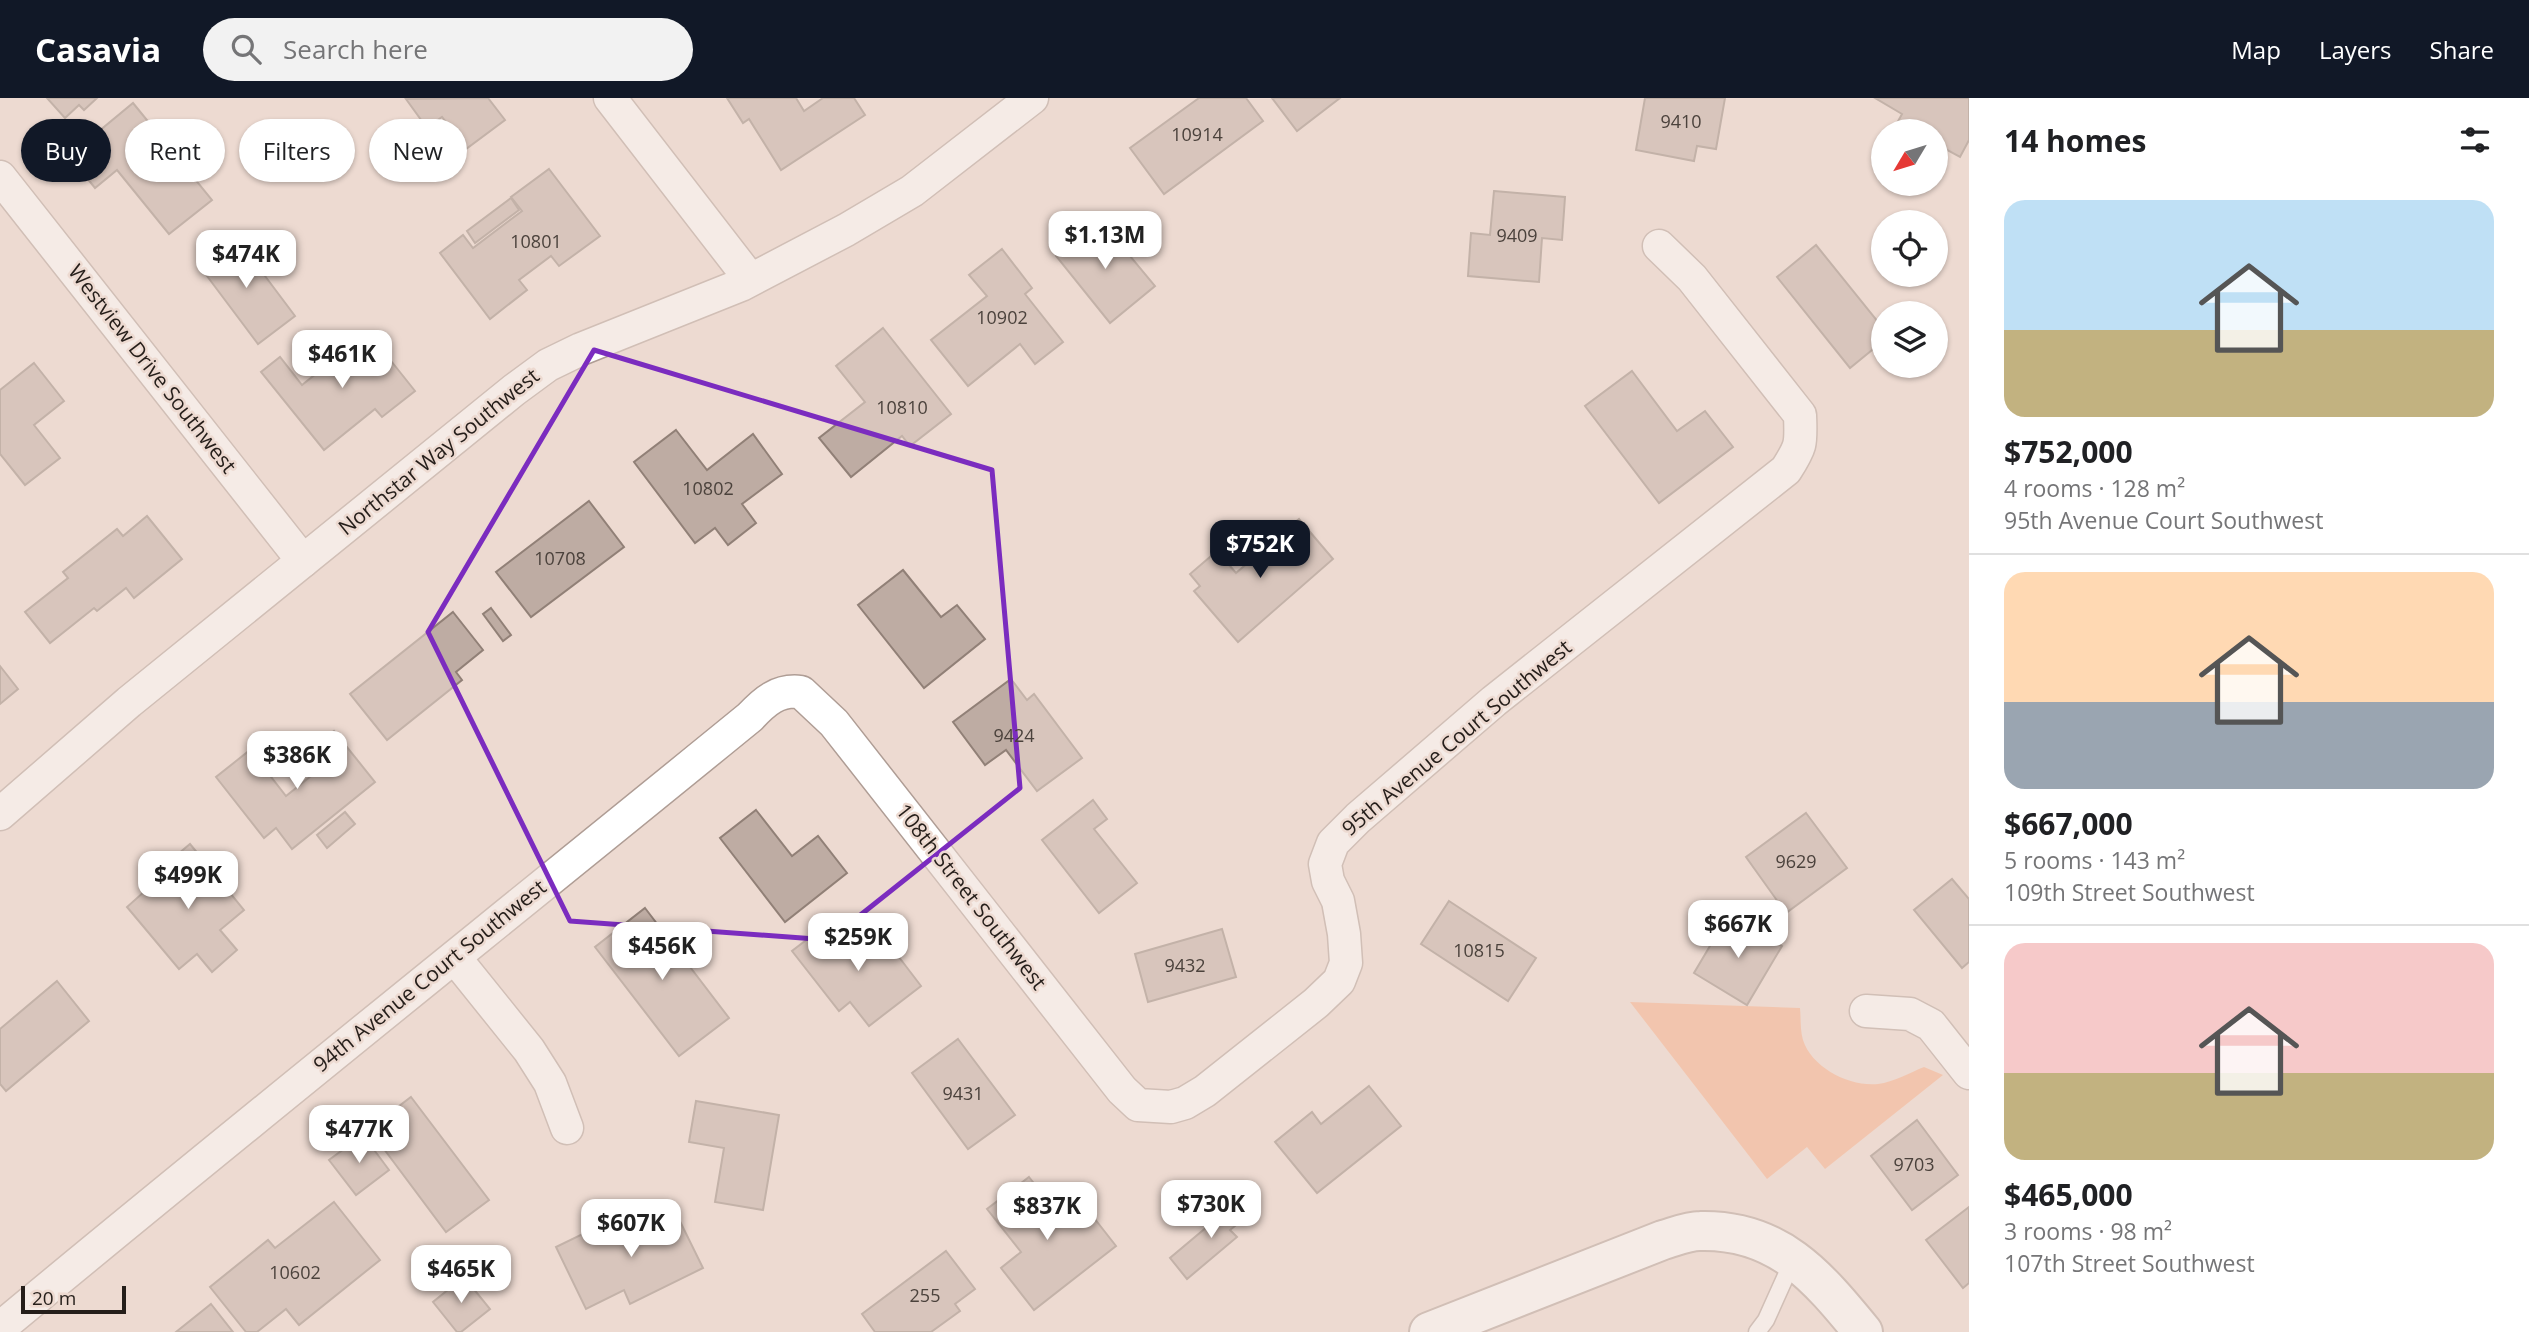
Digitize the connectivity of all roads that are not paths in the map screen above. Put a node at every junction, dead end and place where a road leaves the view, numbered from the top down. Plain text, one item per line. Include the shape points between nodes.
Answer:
1 (610, 98) edge
2 (1032, 98) edge
3 (0, 177) edge
4 (1658, 246) dead end
5 (750, 279) junction
6 (303, 561) junction
7 (801, 692) joint
8 (0, 814) edge
9 (455, 958) junction
10 (1866, 1011) dead end
11 (1969, 1073) edge
12 (1138, 1105) joint
13 (567, 1128) dead end
14 (1793, 1260) junction
15 (0, 1328) edge
16 (1429, 1332) edge
17 (1757, 1332) edge
18 (1863, 1332) edge

1 - 5 street
2 - 5 street, Northstar Way Southwest via 912,191
3 - 6 street, Westview Drive Southwest
4 - 12 street, 95th Avenue Court Southwest via 1692,278 1800,415 1800,449 1786,470 1494,701 1333,843 1325,864 1338,901 1346,963 1339,981 1324,996 1185,1103
5 - 6 street, Northstar Way Southwest via 548,365
6 - 8 street, Northstar Way Southwest
7 - 9 street, 94th Avenue Court Southwest via 782,692 766,701
7 - 12 street, 108th Street Southwest via 834,723
9 - 13 street via 529,1050 550,1083
9 - 15 street, 94th Avenue Court Southwest
10 - 11 street via 1910,1014 1931,1026
14 - 16 street via 1756,1237 1698,1230
14 - 17 lane
14 - 18 street

